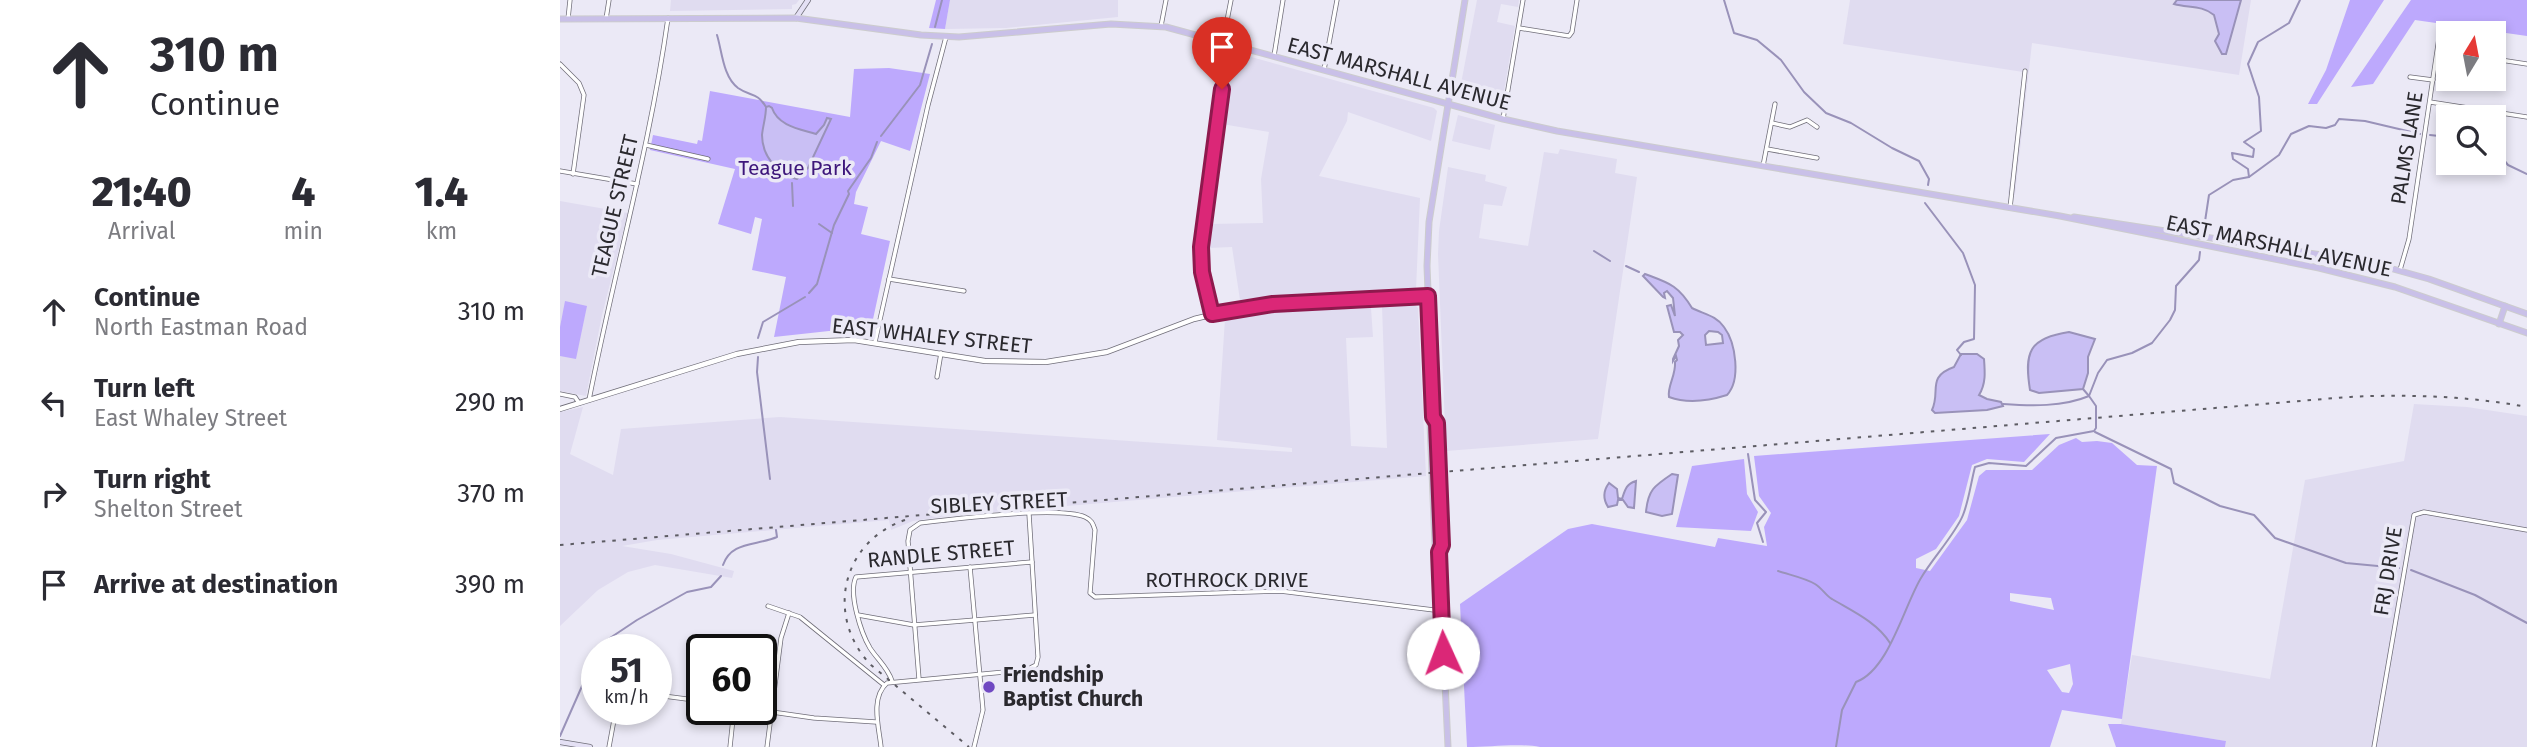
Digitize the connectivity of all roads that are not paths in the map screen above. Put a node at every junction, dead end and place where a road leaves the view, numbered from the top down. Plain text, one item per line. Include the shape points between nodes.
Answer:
1 (570, 0) edge
2 (609, 0) edge
3 (808, 0) edge
4 (1166, 0) edge
5 (1231, 0) edge
6 (1283, 0) edge
7 (1337, 0) edge
8 (1465, 0) edge
9 (1523, 0) edge
10 (1577, 0) edge
11 (668, 18) junction
12 (796, 18) junction
13 (560, 19) edge
14 (568, 19) junction
15 (606, 19) junction
16 (1161, 26) junction
17 (1519, 28) junction
18 (946, 37) junction
19 (1226, 42) junction
20 (1273, 56) junction
21 (2506, 61) edge
22 (2436, 63) edge
23 (560, 64) edge
24 (2527, 64) edge
25 (1324, 70) junction
26 (2025, 71) dead end
27 (2410, 77) dead end
28 (2433, 80) junction
29 (2430, 102) junction
30 (1448, 104) junction
31 (1776, 104) dead end
32 (2527, 117) edge
33 (1503, 119) junction
34 (1772, 123) junction
35 (1817, 127) dead end
36 (646, 145) junction
37 (1767, 149) junction
38 (1817, 158) dead end
39 (708, 159) dead end
40 (1763, 166) junction
41 (560, 172) edge
42 (573, 174) junction
43 (638, 184) junction
44 (2010, 208) junction
45 (2060, 216) junction
46 (2322, 253) junction
47 (2319, 268) junction
48 (2400, 270) junction
49 (889, 279) junction
50 (964, 291) dead end
51 (1428, 296) junction
52 (2505, 306) junction
53 (1212, 314) junction
54 (2527, 314) edge
55 (2499, 324) junction
56 (2527, 333) edge
57 (874, 342) junction
58 (941, 353) junction
59 (937, 377) dead end
60 (560, 394) edge
61 (589, 400) junction
62 (579, 403) junction
63 (560, 409) edge
64 (1433, 417) junction
65 (1029, 514) junction
66 (2527, 530) edge
67 (1439, 552) junction
68 (1032, 562) junction
69 (970, 567) junction
70 (911, 572) junction
71 (1095, 597) joint
72 (768, 606) dead end
73 (1442, 611) junction
74 (789, 613) junction
75 (858, 615) junction
76 (1035, 615) junction
77 (975, 620) junction
78 (914, 625) junction
79 (777, 671) edge
80 (980, 674) junction
81 (919, 679) junction
82 (892, 681) junction
83 (884, 685) junction
84 (777, 713) edge
85 (876, 722) junction
86 (613, 725) edge
87 (732, 725) edge
88 (770, 725) edge
89 (560, 742) edge
90 (590, 747) edge
91 (609, 747) edge
92 (730, 747) edge
93 (767, 747) edge
94 (881, 747) edge
95 (974, 747) edge
96 (1448, 747) edge
97 (2374, 747) edge

1 - 14 street
2 - 15 street
3 - 12 main road
4 - 16 street
5 - 19 street
6 - 20 street
7 - 25 street
8 - 30 main road
9 - 17 street
10 - 17 street via 1569,36
11 - 12 main road, EAST MARSHALL AVENUE
11 - 15 main road, EAST MARSHALL AVENUE
11 - 36 street, TEAGUE STREET
12 - 18 main road, EAST MARSHALL AVENUE
13 - 14 main road, EAST MARSHALL AVENUE
14 - 15 main road, EAST MARSHALL AVENUE
16 - 18 main road, EAST MARSHALL AVENUE via 1111,24
16 - 19 main road, EAST MARSHALL AVENUE
17 - 33 street
18 - 49 street
19 - 20 main road, EAST MARSHALL AVENUE
19 - 53 street via 1201,237 1201,267
20 - 25 main road, EAST MARSHALL AVENUE
21 - 24 street
22 - 28 street, PALMS LANE
23 - 42 street via 584,95
25 - 30 main road, EAST MARSHALL AVENUE
26 - 44 street
27 - 28 street
28 - 29 street, PALMS LANE
29 - 32 street
29 - 48 street, PALMS LANE
30 - 33 main road, EAST MARSHALL AVENUE
30 - 51 main road via 1430,215
31 - 34 street
33 - 40 main road, EAST MARSHALL AVENUE
34 - 35 street via 1790,127 1807,121
34 - 37 street
36 - 39 street
36 - 43 street, TEAGUE STREET
37 - 38 street
37 - 40 street
40 - 44 main road, EAST MARSHALL AVENUE
41 - 42 street
42 - 43 street
43 - 61 street, TEAGUE STREET
44 - 45 main road, EAST MARSHALL AVENUE
45 - 46 main road, EAST MARSHALL AVENUE
45 - 47 main road, EAST MARSHALL AVENUE
46 - 47 main road
46 - 48 main road, EAST MARSHALL AVENUE
47 - 55 main road, EAST MARSHALL AVENUE via 2395,287
48 - 52 main road, EAST MARSHALL AVENUE
49 - 50 street
49 - 57 street
51 - 53 street, EAST WHALEY STREET via 1273,304
51 - 64 main road
52 - 54 main road, EAST MARSHALL AVENUE
52 - 55 main road
53 - 58 street, EAST WHALEY STREET via 1122,348 1077,359 1017,363
55 - 56 main road, EAST MARSHALL AVENUE
57 - 58 street, EAST WHALEY STREET
57 - 61 street, EAST WHALEY STREET via 831,339 768,346
58 - 59 street
60 - 62 street via 575,397
61 - 62 street, EAST WHALEY STREET
62 - 63 street, EAST WHALEY STREET
64 - 67 main road via 1435,545
64 - 67 main road via 1437,423
65 - 68 street
65 - 70 street, SIBLEY STREET via 922,522 912,528 908,538
65 - 71 street, SIBLEY STREET via 1091,520 1095,533 1090,593
66 - 97 street, FRJ DRIVE via 2424,512 2414,515
67 - 73 main road
68 - 69 street, RANDLE STREET
68 - 76 street
69 - 70 street, RANDLE STREET
69 - 77 street
70 - 75 street, RANDLE STREET via 854,580
70 - 78 street
71 - 73 street, ROTHROCK DRIVE via 1280,591
72 - 74 street
73 - 96 main road
74 - 79 street
74 - 83 street
75 - 78 street
75 - 82 street via 865,638
76 - 77 street
76 - 80 street via 1035,667
77 - 78 street
77 - 80 street
78 - 81 street
80 - 81 street
80 - 95 street via 982,718
81 - 82 street
82 - 83 street
83 - 85 street
84 - 85 street
85 - 94 street
86 - 91 street
87 - 92 street
88 - 93 street
89 - 90 main road

